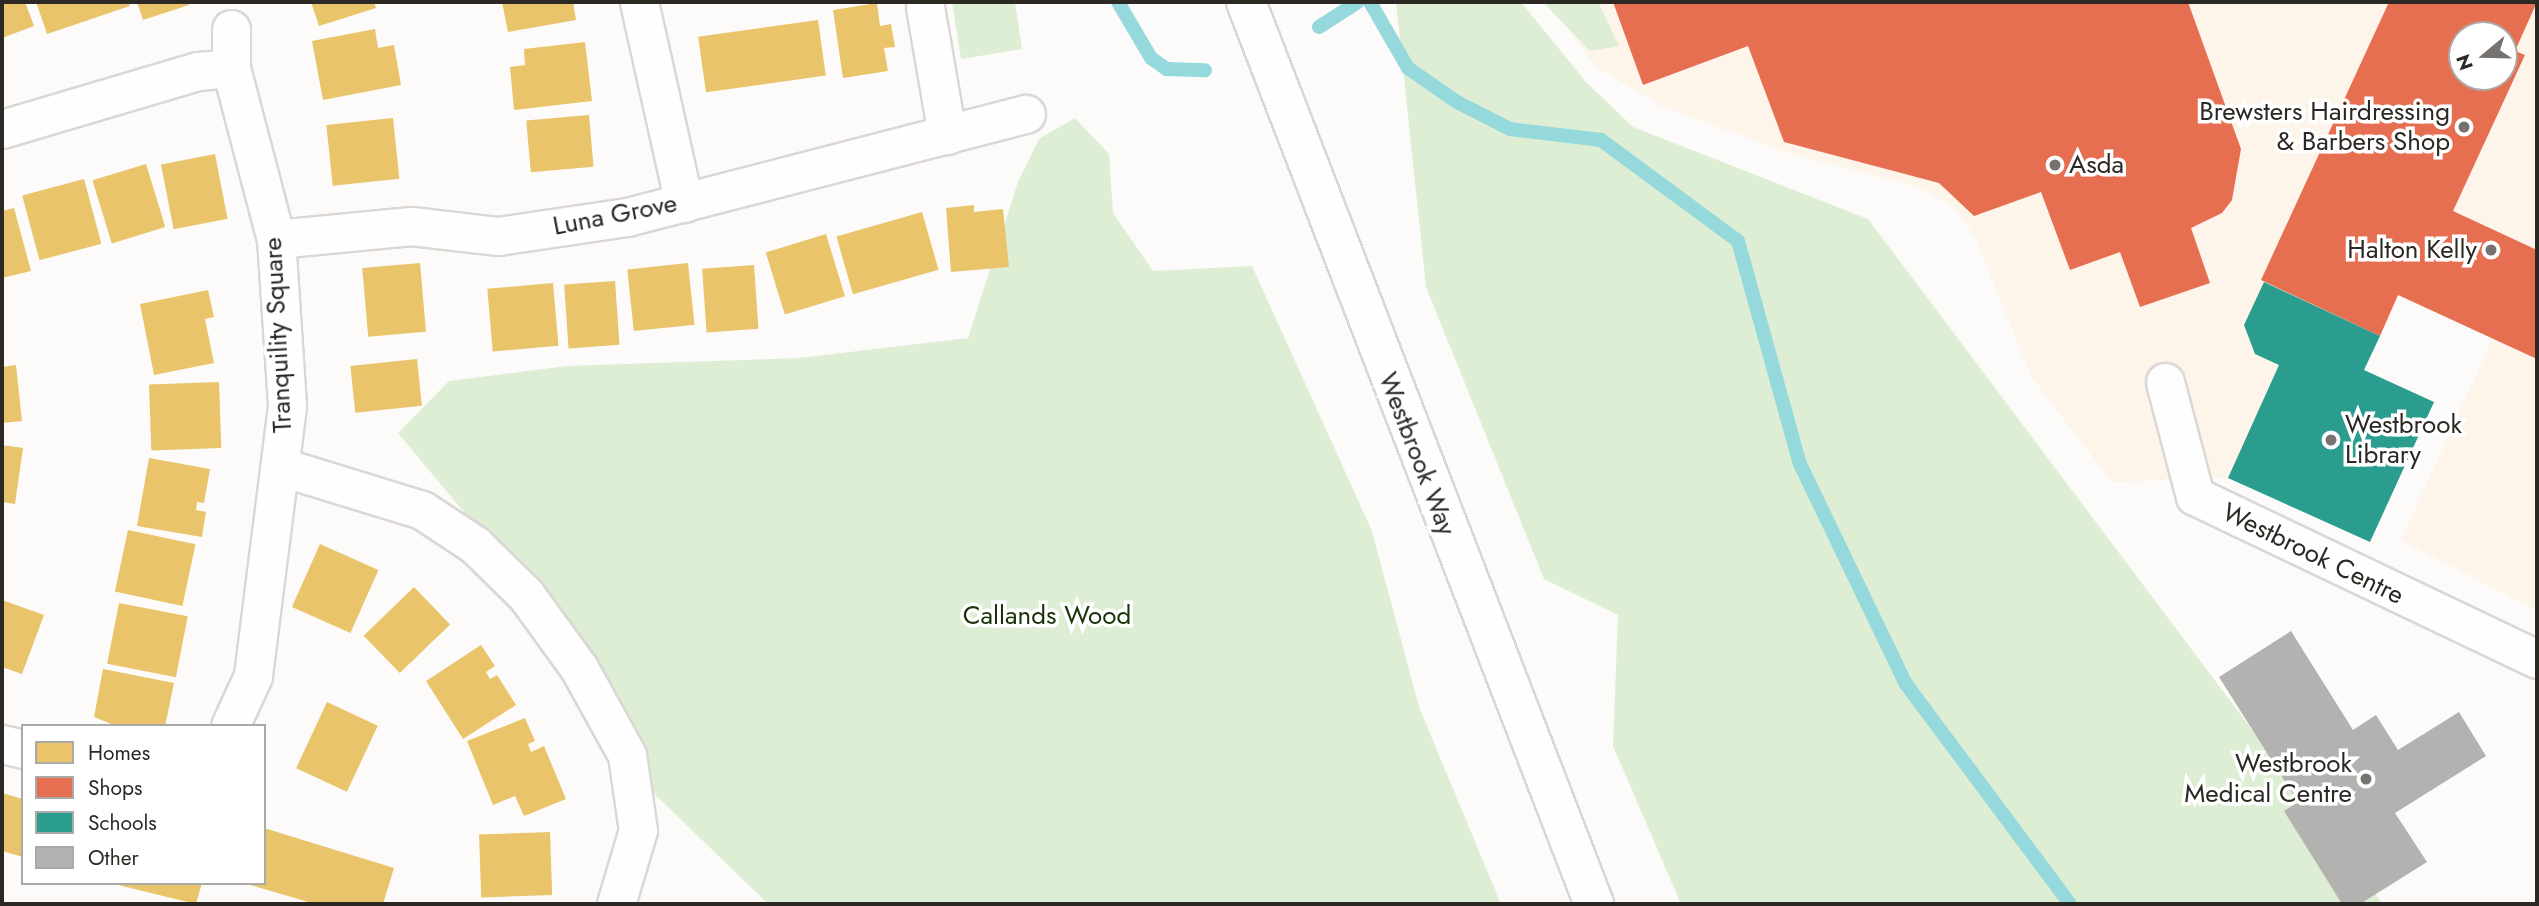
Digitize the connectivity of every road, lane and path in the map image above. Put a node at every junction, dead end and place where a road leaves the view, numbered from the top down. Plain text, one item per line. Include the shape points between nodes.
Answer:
1 (639, 2) edge
2 (1246, 2) edge
3 (925, 7) dead end
4 (231, 29) dead end
5 (232, 68) junction
6 (1026, 114) dead end
7 (2, 129) edge
8 (947, 135) junction
9 (684, 203) junction
10 (276, 239) junction
11 (2165, 383) dead end
12 (282, 467) junction
13 (2537, 659) edge
14 (231, 724) edge
15 (2, 744) edge
16 (21, 749) edge
17 (616, 904) edge
18 (1594, 904) edge

1 - 9 street
2 - 18 street, Westbrook Way
3 - 8 street
4 - 5 street, Tranquility Square
5 - 7 street via 198,71
5 - 10 street, Tranquility Square
6 - 8 street, Luna Grove
8 - 9 street, Luna Grove
9 - 10 street, Luna Grove via 498,236 411,226
10 - 12 street, Tranquility Square via 287,406
11 - 13 street, Westbrook Centre via 2195,496
12 - 14 street, Tranquility Square via 253,676
12 - 17 street via 422,510 475,545 526,595 586,679 627,755 638,830
15 - 16 street

